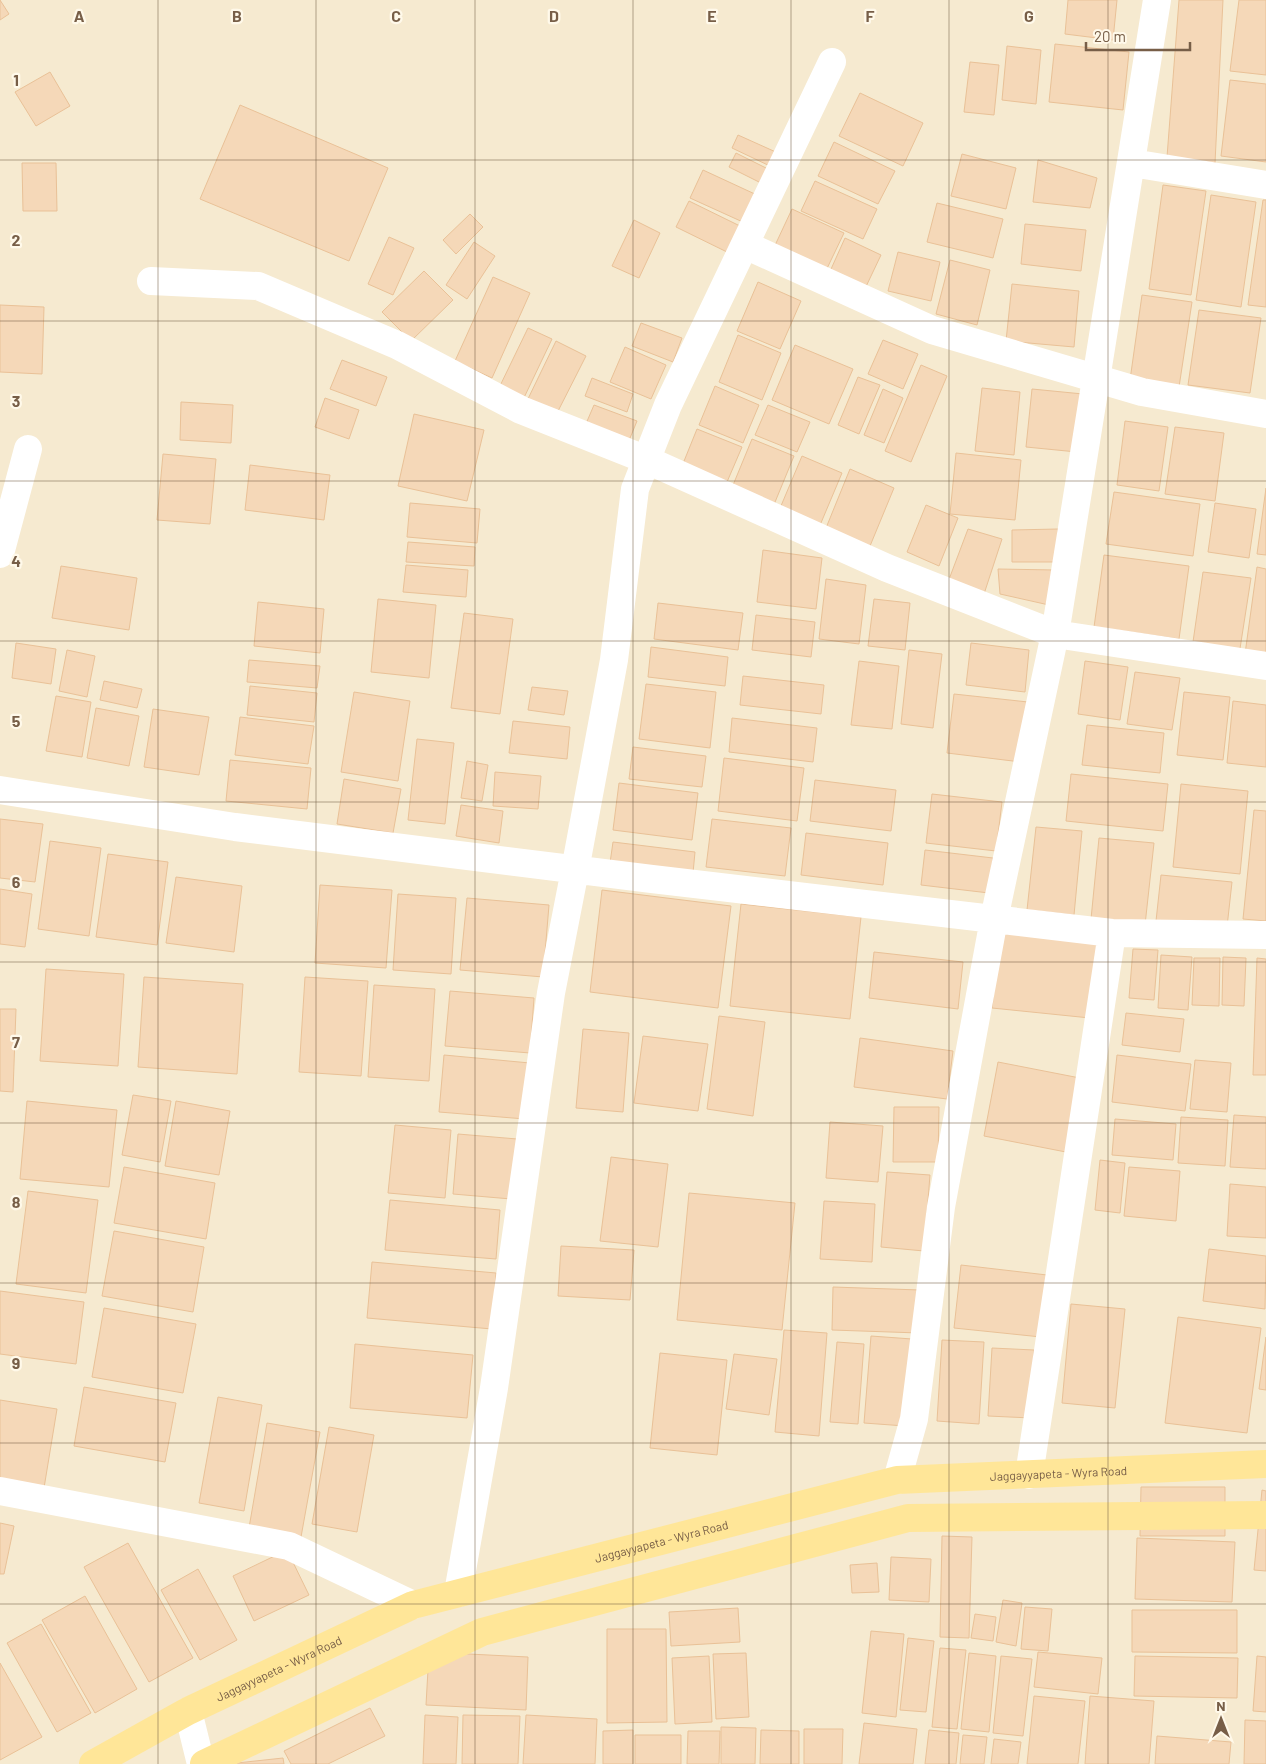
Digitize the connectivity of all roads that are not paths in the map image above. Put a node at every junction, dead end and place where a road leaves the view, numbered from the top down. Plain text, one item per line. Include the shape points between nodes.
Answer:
1 (1157, 0) edge
2 (832, 62) dead end
3 (1132, 163) junction
4 (1266, 185) edge
5 (744, 245) junction
6 (151, 280) dead end
7 (1097, 379) junction
8 (1266, 414) edge
9 (28, 449) dead end
10 (647, 460) junction
11 (0, 554) edge
12 (1055, 634) junction
13 (1266, 666) edge
14 (0, 790) edge
15 (575, 870) junction
16 (994, 919) junction
17 (1112, 933) junction
18 (1266, 935) edge
19 (1266, 1464) edge
20 (1030, 1475) junction
21 (897, 1480) junction
22 (0, 1491) edge
23 (1266, 1515) edge
24 (458, 1593) junction
25 (413, 1605) junction
26 (188, 1711) junction
27 (93, 1764) edge
28 (203, 1764) edge

1 - 3 street
2 - 5 street
3 - 4 street
3 - 7 street
5 - 7 street via 932,330
5 - 10 street via 668,405
6 - 10 street via 258,286 397,345 521,410
7 - 8 street via 1142,392
7 - 12 street
9 - 11 street
10 - 12 street via 887,568
10 - 15 street via 635,490 614,660
12 - 13 street
12 - 16 street
14 - 15 street via 235,827
15 - 16 street
15 - 24 street via 550,993 494,1388
16 - 17 street
16 - 21 street via 941,1207 914,1419
17 - 18 street
17 - 20 street
19 - 20 main road, Jaggayyapeta - Wyra Road
20 - 21 main road, Jaggayyapeta - Wyra Road
21 - 24 main road, Jaggayyapeta - Wyra Road
22 - 25 street via 289,1546
23 - 28 main road via 908,1518 482,1632
24 - 25 main road, Jaggayyapeta - Wyra Road
25 - 26 main road, Jaggayyapeta - Wyra Road
26 - 27 main road, Jaggayyapeta - Wyra Road
26 - 28 street

